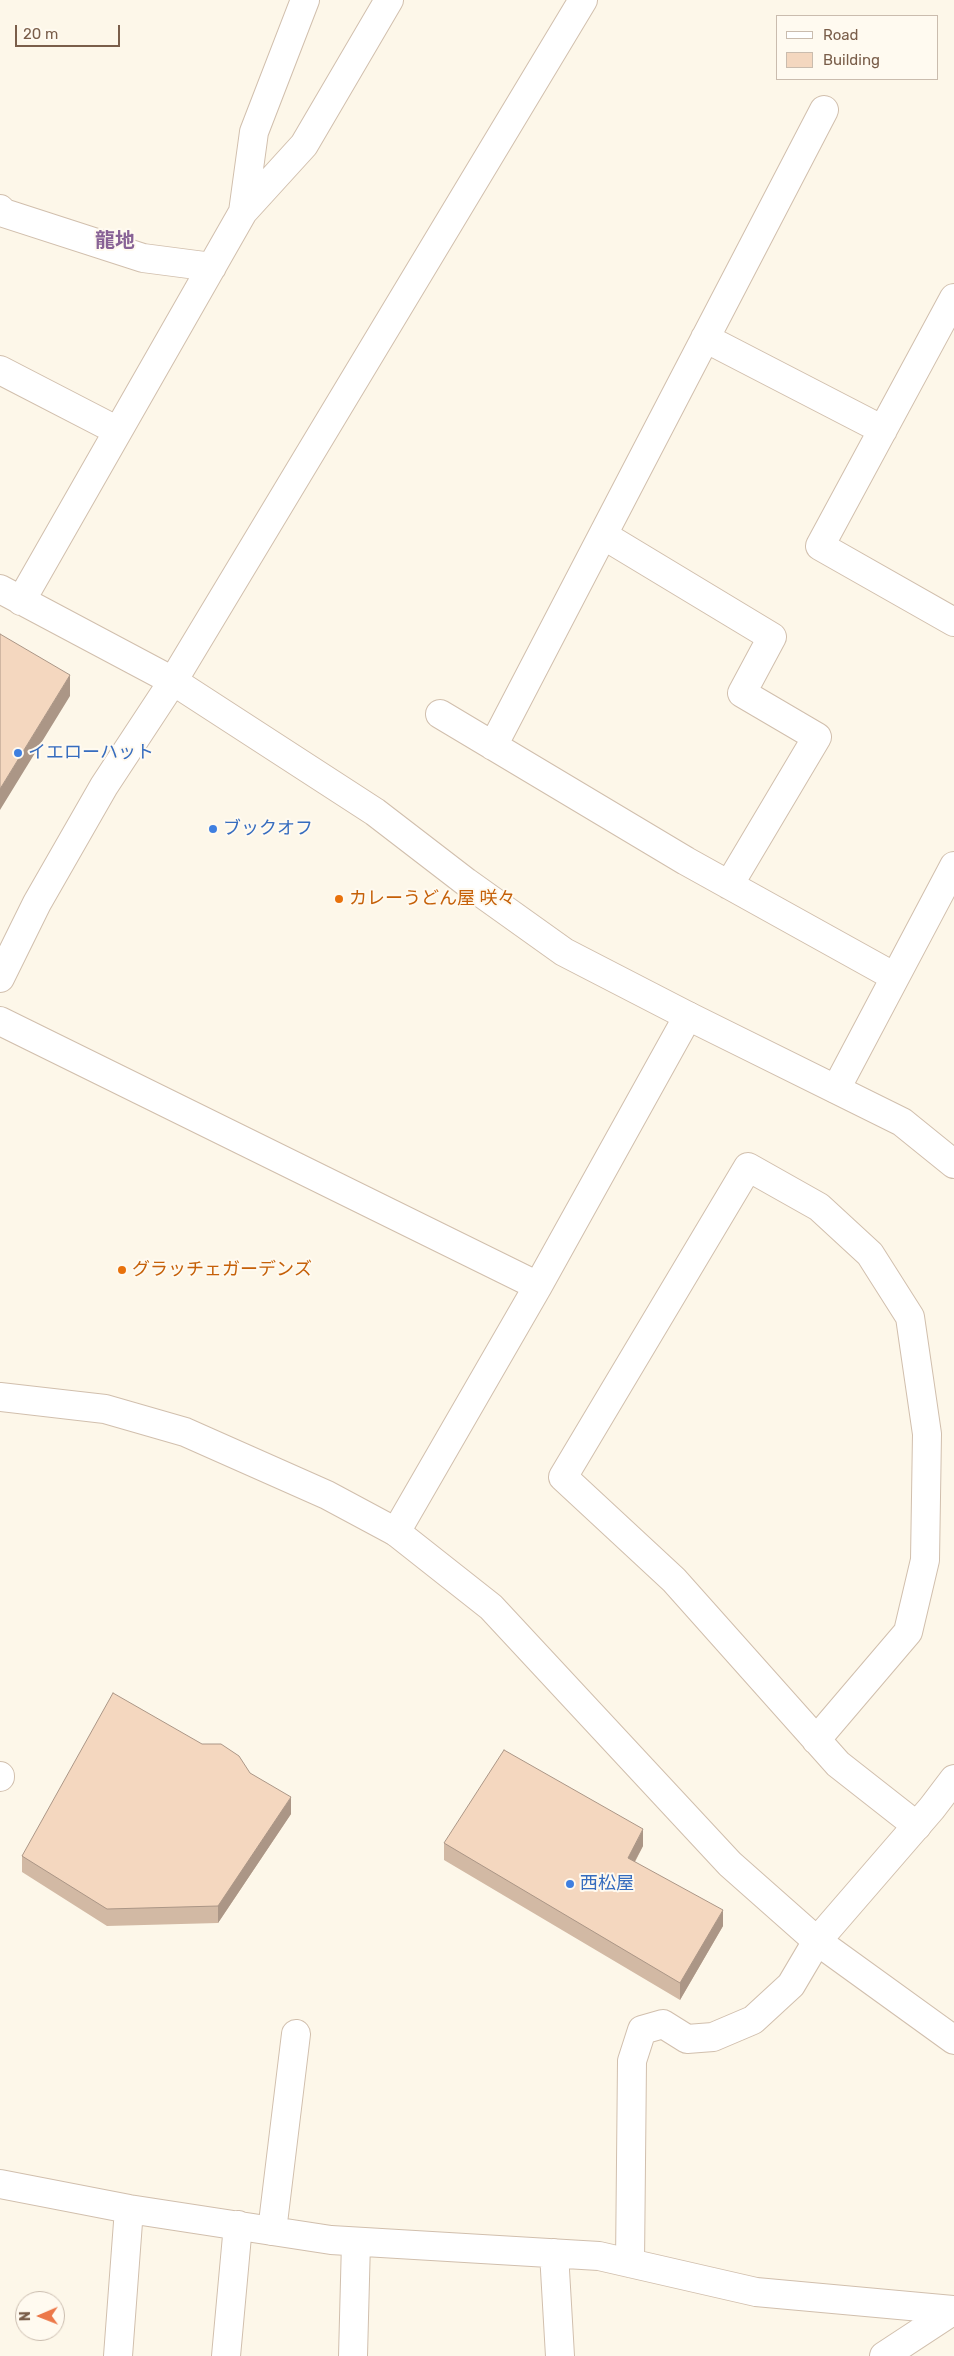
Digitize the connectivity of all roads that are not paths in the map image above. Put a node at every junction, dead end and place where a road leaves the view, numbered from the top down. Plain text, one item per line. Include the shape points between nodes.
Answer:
1 (305, 0) edge
2 (389, 0) edge
3 (583, 0) edge
4 (824, 110) dead end
5 (0, 209) edge
6 (244, 212) junction
7 (212, 267) junction
8 (954, 298) edge
9 (705, 338) junction
10 (0, 370) edge
11 (883, 430) junction
12 (118, 431) junction
13 (603, 535) junction
14 (11, 595) edge
15 (954, 622) edge
16 (173, 681) junction
17 (440, 714) dead end
18 (493, 746) junction
19 (954, 866) edge
20 (729, 886) junction
21 (895, 977) junction
22 (0, 978) edge
23 (688, 1016) junction
24 (0, 1021) edge
25 (836, 1089) junction
26 (954, 1164) edge
27 (538, 1286) junction
28 (0, 1398) edge
29 (396, 1532) junction
30 (816, 1740) junction
31 (954, 1779) edge
32 (917, 1826) junction
33 (817, 1941) junction
34 (296, 2034) dead end
35 (954, 2040) edge
36 (0, 2184) edge
37 (129, 2209) junction
38 (238, 2225) junction
39 (272, 2231) junction
40 (356, 2242) junction
41 (554, 2253) junction
42 (630, 2263) junction
43 (954, 2310) edge
44 (118, 2356) edge
45 (226, 2356) edge
46 (353, 2356) edge
47 (560, 2356) edge
48 (884, 2356) edge

1 - 6 street via 254,132
2 - 6 street via 304,145
3 - 16 street
4 - 9 street
5 - 7 street via 143,258
6 - 7 street
7 - 12 street
8 - 11 street
9 - 11 street
9 - 13 street
10 - 12 street
11 - 15 street via 820,546
12 - 14 street
13 - 18 street
13 - 20 street via 772,637 742,693 817,737
14 - 16 street
16 - 22 street via 104,786 37,903
16 - 23 street via 375,812 564,952
17 - 18 street
18 - 20 street
19 - 21 street
20 - 21 street
21 - 25 street
23 - 25 street
23 - 27 street
24 - 27 street
25 - 26 street via 902,1122
27 - 29 street
28 - 29 street via 105,1409 185,1432 327,1495
29 - 33 street via 491,1607 730,1864
30 - 30 street via 674,1580 563,1477 748,1166 819,1207 870,1254 910,1317 927,1434 925,1560 908,1632
30 - 32 street via 838,1764
31 - 32 street
32 - 33 street
33 - 35 street
33 - 42 street via 791,1985 753,2020 713,2038 688,2039 663,2024 642,2030 632,2061
34 - 39 street
36 - 37 street
37 - 38 street
37 - 44 street
38 - 39 street
38 - 45 street
39 - 40 street
40 - 41 street
40 - 46 street
41 - 42 street via 600,2256
41 - 47 street
42 - 43 street via 756,2292
43 - 48 street

